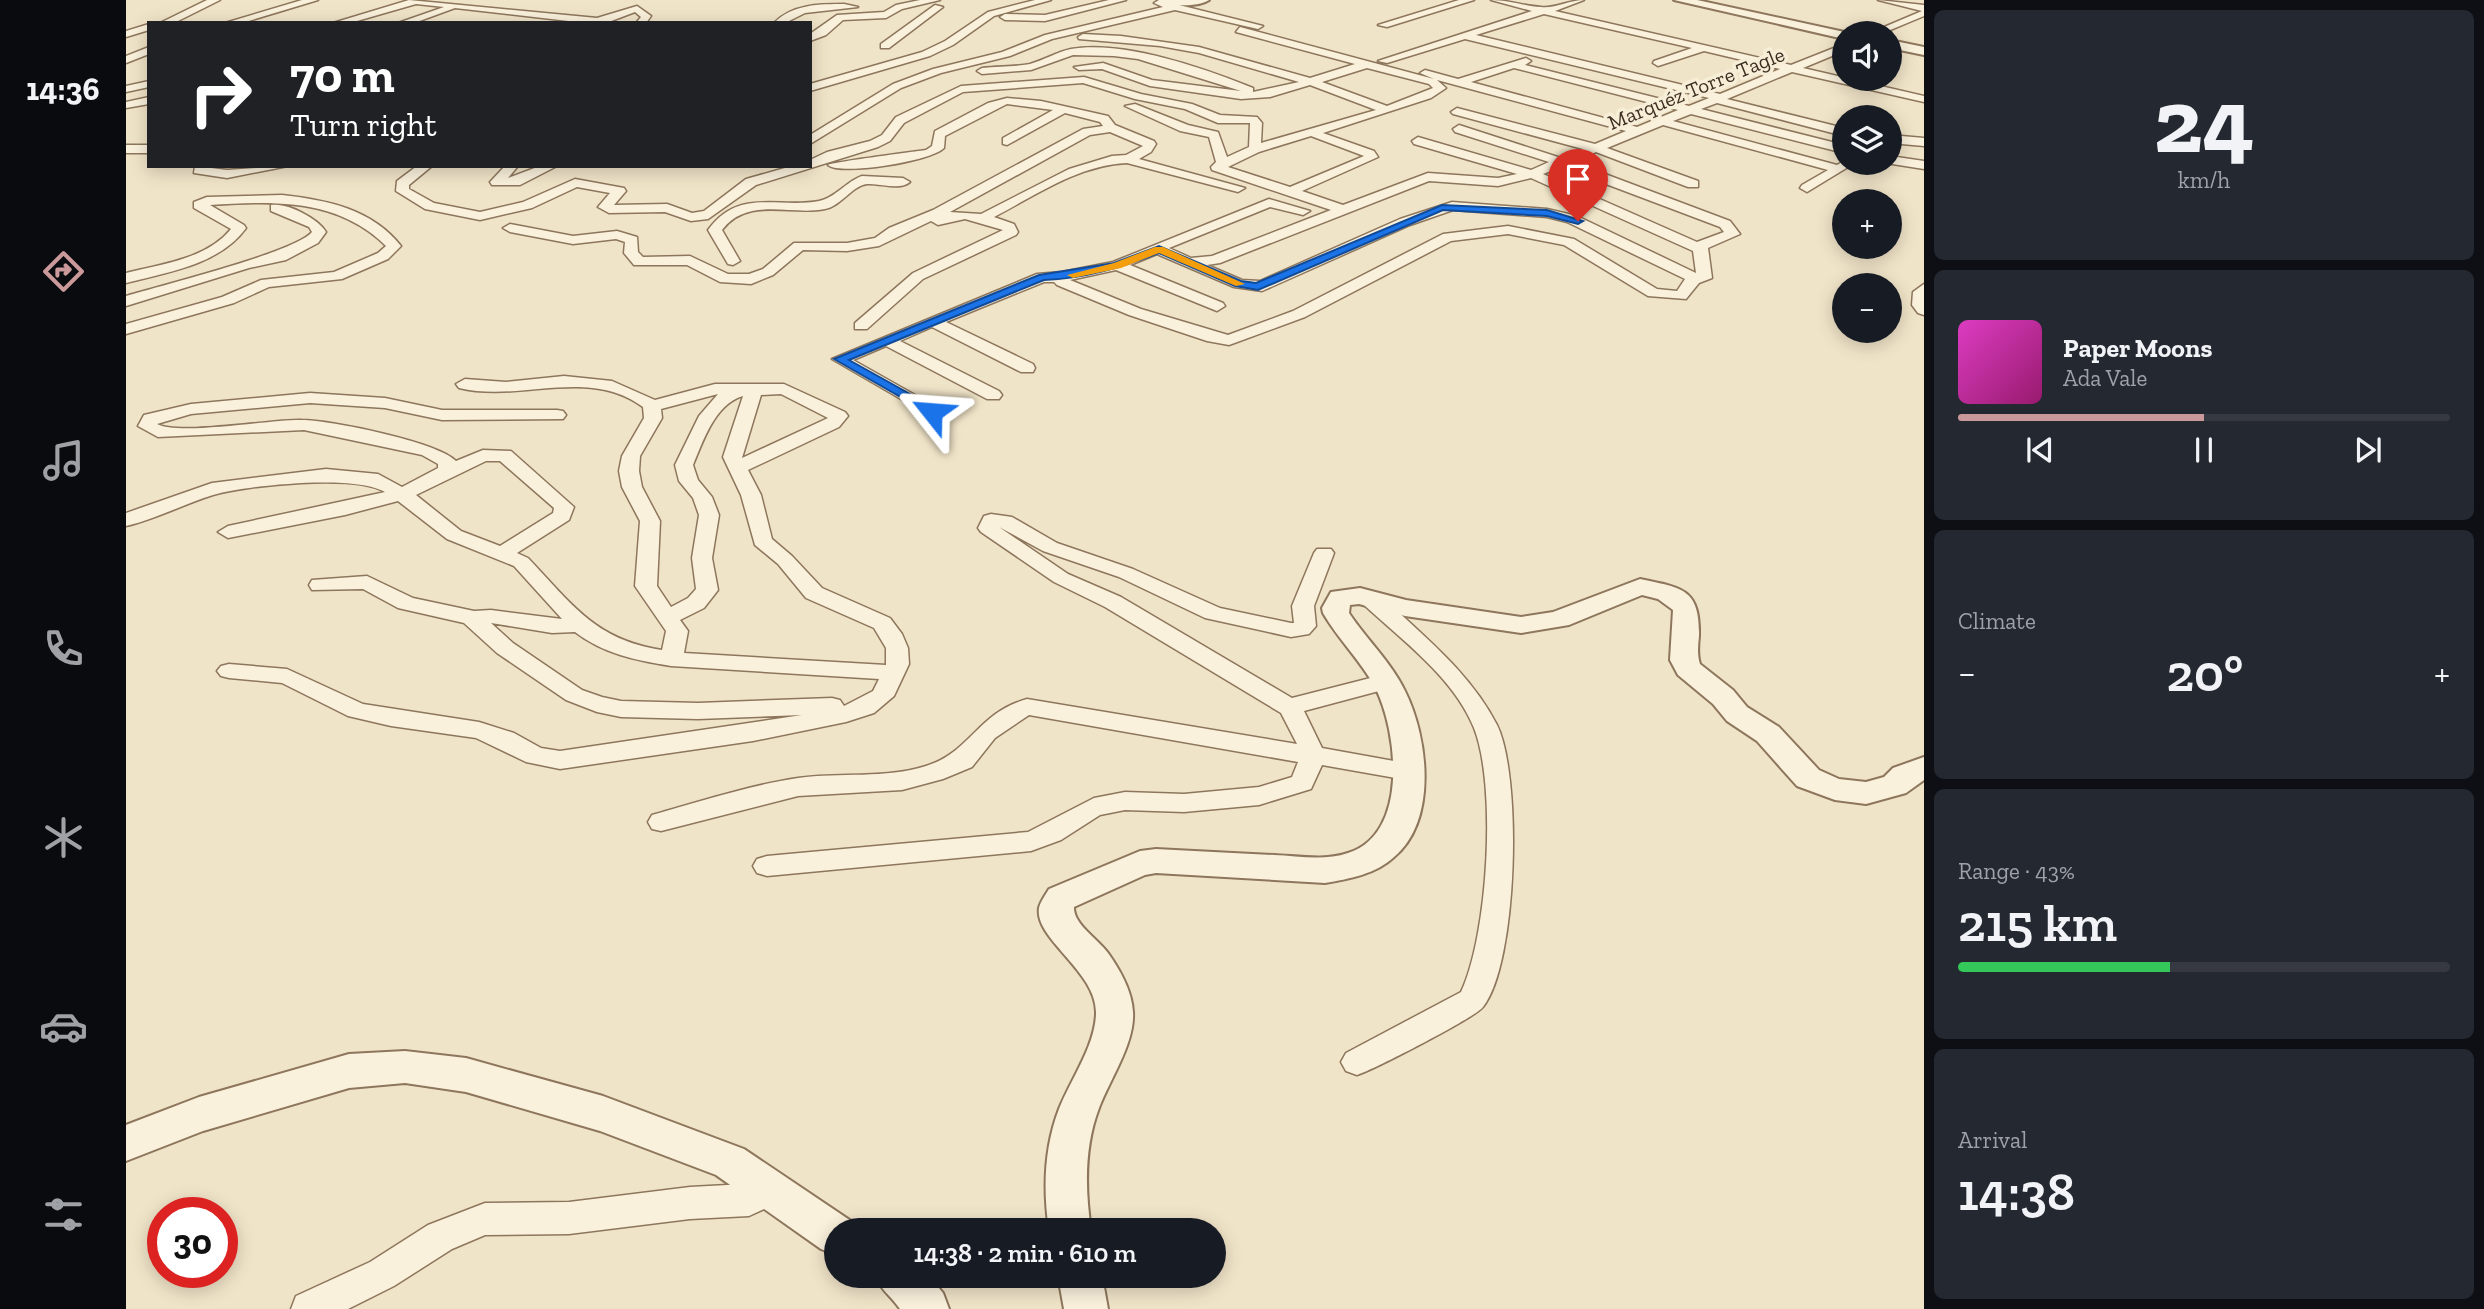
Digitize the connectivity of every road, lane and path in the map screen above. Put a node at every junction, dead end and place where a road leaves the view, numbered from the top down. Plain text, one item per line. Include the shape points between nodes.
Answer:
1 (215, 0) edge
2 (313, 0) edge
3 (418, 0) edge
4 (473, 0) edge
5 (1046, 0) edge
6 (1121, 0) edge
7 (1147, 0) edge
8 (1203, 0) edge
9 (1469, 0) edge
10 (1579, 0) edge
11 (1680, 0) edge
12 (1883, 0) edge
13 (522, 1) edge
14 (1496, 2) edge
15 (936, 4) edge
16 (1169, 4) edge
17 (462, 5) junction
18 (857, 6) dead end
19 (502, 9) junction
20 (1476, 9) dead end
21 (1924, 10) edge
22 (1544, 11) junction
23 (988, 15) junction
24 (530, 19) edge
25 (468, 20) dead end
26 (1438, 20) dead end
27 (169, 21) edge
28 (237, 21) edge
29 (345, 21) edge
30 (410, 21) edge
31 (603, 21) edge
32 (603, 21) edge
33 (642, 21) edge
34 (782, 21) edge
35 (1901, 21) edge
36 (1383, 25) dead end
37 (147, 28) edge
38 (913, 28) junction
39 (926, 29) dead end
40 (952, 30) dead end
41 (1240, 30) dead end
42 (965, 32) junction
43 (1832, 32) edge
44 (126, 34) edge
45 (1463, 36) junction
46 (812, 37) edge
47 (1049, 37) junction
48 (1300, 45) junction
49 (1902, 46) edge
50 (885, 47) dead end
51 (1704, 48) junction
52 (147, 51) edge
53 (1349, 51) junction
54 (1924, 51) edge
55 (1832, 52) edge
56 (1127, 54) junction
57 (1543, 55) junction
58 (126, 60) edge
59 (1383, 61) junction
60 (1658, 63) dead end
61 (1368, 64) junction
62 (1513, 65) junction
63 (1087, 66) junction
64 (1794, 69) junction
65 (926, 75) junction
66 (1062, 80) junction
67 (1459, 82) junction
68 (1311, 83) junction
69 (147, 84) edge
70 (897, 86) junction
71 (814, 87) edge
72 (126, 89) edge
73 (842, 93) dead end
74 (861, 93) dead end
75 (1241, 96) junction
76 (1717, 98) junction
77 (1924, 99) edge
78 (147, 100) edge
79 (1499, 102) dead end
80 (126, 105) edge
81 (1131, 106) dead end
82 (1064, 110) junction
83 (1387, 110) junction
84 (1688, 110) junction
85 (1457, 112) dead end
86 (1661, 121) junction
87 (812, 122) edge
88 (834, 124) junction
89 (1111, 128) junction
90 (1459, 129) dead end
91 (1832, 129) edge
92 (1310, 132) junction
93 (1634, 132) junction
94 (812, 139) edge
95 (1902, 140) edge
96 (1007, 141) dead end
97 (1418, 141) dead end
98 (1924, 142) edge
99 (1832, 146) edge
100 (853, 148) junction
101 (126, 149) edge
102 (147, 149) edge
103 (1255, 149) junction
104 (1599, 149) junction
105 (812, 152) edge
106 (1129, 159) junction
107 (1561, 162) junction
108 (1902, 162) edge
109 (1223, 163) junction
110 (1832, 163) edge
111 (812, 164) edge
112 (1924, 165) edge
113 (812, 166) edge
114 (200, 168) edge
115 (266, 168) edge
116 (423, 168) edge
117 (510, 168) edge
118 (546, 168) edge
119 (801, 168) edge
120 (1832, 173) edge
121 (1532, 174) junction
122 (903, 182) dead end
123 (1693, 184) dead end
124 (1807, 188) dead end
125 (1290, 192) junction
126 (254, 200) junction
127 (1334, 213) junction
128 (700, 218) junction
129 (981, 219) junction
130 (718, 224) junction
131 (905, 227) junction
132 (510, 228) dead end
133 (1699, 248) junction
134 (1159, 249) junction
135 (733, 261) dead end
136 (1197, 262) junction
137 (1117, 265) junction
138 (1062, 277) junction
139 (126, 278) edge
140 (1693, 278) junction
141 (1924, 289) edge
142 (126, 301) edge
143 (1217, 306) dead end
144 (1924, 310) edge
145 (932, 321) junction
146 (861, 326) dead end
147 (126, 329) edge
148 (886, 340) junction
149 (1027, 368) dead end
150 (465, 384) dead end
151 (745, 390) junction
152 (993, 395) dead end
153 (652, 406) junction
154 (932, 412) dead end
155 (557, 415) dead end
156 (736, 468) junction
157 (444, 473) junction
158 (403, 495) junction
159 (126, 520) edge
160 (229, 532) dead end
161 (503, 553) junction
162 (1324, 553) dead end
163 (320, 584) dead end
164 (1373, 600) junction
165 (669, 617) junction
166 (474, 618) junction
167 (579, 624) junction
168 (671, 659) junction
169 (229, 671) dead end
170 (895, 673) junction
171 (1386, 682) junction
172 (1289, 706) junction
173 (866, 707) junction
174 (1314, 755) junction
175 (1924, 768) edge
176 (1407, 771) junction
177 (661, 822) dead end
178 (767, 866) dead end
179 (1357, 1062) dead end
180 (126, 1143) edge
181 (769, 1190) junction
182 (1068, 1218) edge
183 (824, 1227) edge
184 (911, 1288) edge
185 (1083, 1288) edge
186 (309, 1309) edge
187 (928, 1309) edge
188 (1087, 1309) edge

1 - 27 street
2 - 28 street
3 - 17 street
3 - 29 street
4 - 17 street
5 - 23 street
6 - 23 street via 1032,19
7 - 16 street
8 - 16 street
9 - 36 street
10 - 22 street
11 - 43 street
12 - 21 street
13 - 19 street
14 - 22 street
15 - 38 street
15 - 46 street via 908,4 886,15 840,17
16 - 47 street
16 - 53 street
17 - 19 street
17 - 30 street
18 - 34 street via 796,13
19 - 24 street
19 - 25 street
20 - 26 street
21 - 35 street
22 - 45 street
22 - 51 street
23 - 42 street
24 - 32 street
31 - 33 street via 636,9 646,16
37 - 44 street
38 - 39 street
38 - 50 street
40 - 42 street
41 - 48 street
42 - 71 street via 938,50
45 - 57 street
45 - 59 street
47 - 65 street via 1006,54
47 - 68 street via 1144,39
48 - 53 street
48 - 61 street
49 - 54 street
51 - 60 street
51 - 64 street
52 - 58 street
53 - 59 street
55 - 64 street, Marquéz Torre Tagle
56 - 63 street
56 - 65 street via 1072,52 1031,67
56 - 75 street via 1249,90
57 - 62 street
57 - 76 street
59 - 67 street
61 - 68 street
61 - 83 street via 1439,85 1427,96
62 - 67 street
62 - 84 street
63 - 66 street via 1061,74
63 - 75 street via 1103,66 1150,83
64 - 76 street, Marquéz Torre Tagle
64 - 77 street
65 - 70 street
66 - 100 street via 955,91 900,120 886,138
66 - 103 street via 1084,79 1218,119 1253,120
67 - 93 street
68 - 75 street
68 - 83 street
69 - 72 street
70 - 74 street
70 - 88 street
71 - 73 street
76 - 84 street, Marquéz Torre Tagle
76 - 91 street
78 - 80 street
79 - 93 street
81 - 109 street via 1184,128 1212,133
82 - 89 street via 1104,119
82 - 96 street
82 - 113 street via 1007,101 947,128 939,134 938,148 930,153 874,163
83 - 92 street
84 - 86 street, Marquéz Torre Tagle
84 - 99 street
85 - 104 street
86 - 93 street, Marquéz Torre Tagle
86 - 110 street
87 - 88 street
88 - 94 street
89 - 106 street via 1150,144
89 - 131 street via 1087,132
90 - 107 street
92 - 103 street
92 - 125 street via 1372,157
93 - 104 street, Marquéz Torre Tagle
95 - 98 street
97 - 121 street
100 - 105 street
100 - 111 street
101 - 102 street
103 - 109 street
104 - 107 street, Marquéz Torre Tagle
104 - 123 street
106 - 127 street
106 - 129 street via 1108,160 1049,182
107 - 121 street, Marquéz Torre Tagle
107 - 133 street via 1732,230 1728,238
108 - 112 street
109 - 125 street via 1217,167 1220,170
114 - 115 street via 203,173 219,174
116 - 128 street via 402,184 403,191 430,206 466,215 499,214 575,183 619,191 606,207 609,209 667,208
117 - 118 street via 497,183 515,182
119 - 128 street via 751,182
120 - 124 street
121 - 127 street, Marquéz Torre Tagle via 1499,182 1428,177
121 - 133 street
122 - 130 street via 862,180 820,206 770,201
125 - 127 street
126 - 139 street via 201,203 239,228 236,233 212,251
126 - 142 street via 315,224 319,232 281,257
126 - 147 street via 335,206 373,226 394,246 383,256 337,276 266,283 228,300
127 - 134 street via 1269,203
127 - 136 street, Marquéz Torre Tagle
128 - 130 street
129 - 131 street via 956,214 931,224
129 - 146 street via 1009,227 1010,234 918,276
130 - 135 street via 715,233
131 - 132 street via 871,245 799,246 764,275 734,280 690,260 639,262 627,236 573,240
133 - 140 street via 1704,278
134 - 136 street
134 - 137 street
136 - 140 street via 1239,284 1262,286 1405,222 1442,207 1458,206 1572,219
137 - 138 street
137 - 143 street
138 - 140 street via 1062,282 1125,308 1224,340 1299,314 1428,245 1478,232 1517,230 1561,239 1663,296 1681,296
138 - 145 street via 1042,277
141 - 144 street via 1920,305
145 - 148 street
145 - 149 street
148 - 152 street
148 - 154 street via 839,359
150 - 153 street via 495,387 568,379 594,381
151 - 153 street via 715,389
151 - 156 street via 751,395 732,452
151 - 156 street via 784,389 839,416 833,423
151 - 165 street via 720,400 684,464 709,515 702,558 707,590 696,603
153 - 165 street via 653,418 631,456 629,471 650,521 646,586
155 - 157 street via 442,415 393,404 319,398 191,409 147,422 152,430 179,433 314,426 429,452 446,459 449,466
156 - 170 street via 751,495 762,541 814,593 882,622 897,648
157 - 158 street
157 - 161 street via 483,456 504,455 564,507 562,516
158 - 159 street via 388,484 367,478 319,475 212,489
158 - 160 street
158 - 161 street via 454,535
161 - 167 street via 529,568
162 - 172 street via 1303,606 1305,626 1291,630 1213,613 1126,573 1050,547 1005,521 995,519 988,524 1001,539 1061,578 1113,602
163 - 166 street via 367,582 406,603
164 - 171 street via 1352,595 1340,598 1336,613
164 - 175 street via 1521,625 1559,619 1633,588 1658,590 1674,596 1686,610 1684,660 1688,669 1737,714 1768,734 1808,778 1835,789 1866,793 1895,785
164 - 179 street via 1445,672 1486,729 1497,768 1495,918 1482,986 1472,1000
165 - 168 street via 677,631
166 - 167 street via 489,616 546,627
166 - 173 street via 505,648 574,695 609,707 698,711
167 - 168 street via 612,645
168 - 170 street
169 - 173 street via 288,676 356,710 479,730 535,756 560,760 726,739
170 - 173 street via 882,696
171 - 172 street
171 - 176 street via 1404,727
172 - 174 street
174 - 176 street
174 - 177 street via 1027,707 986,732 963,761 934,773 902,781 798,787
174 - 178 street via 1302,783 1259,796 1184,803 1125,801 1094,807 1031,841
176 - 182 street via 1406,798 1396,833 1381,850 1356,864 1325,870 1140,863 1061,898 1056,909 1059,922 1095,963 1111,991 1115,1014 1070,1145 1064,1189
180 - 181 street via 199,1115 349,1071 405,1067 466,1075 603,1114 730,1162
181 - 183 street
181 - 186 street via 749,1200 569,1218 485,1219 440,1237 382,1274
184 - 187 street
185 - 188 street

